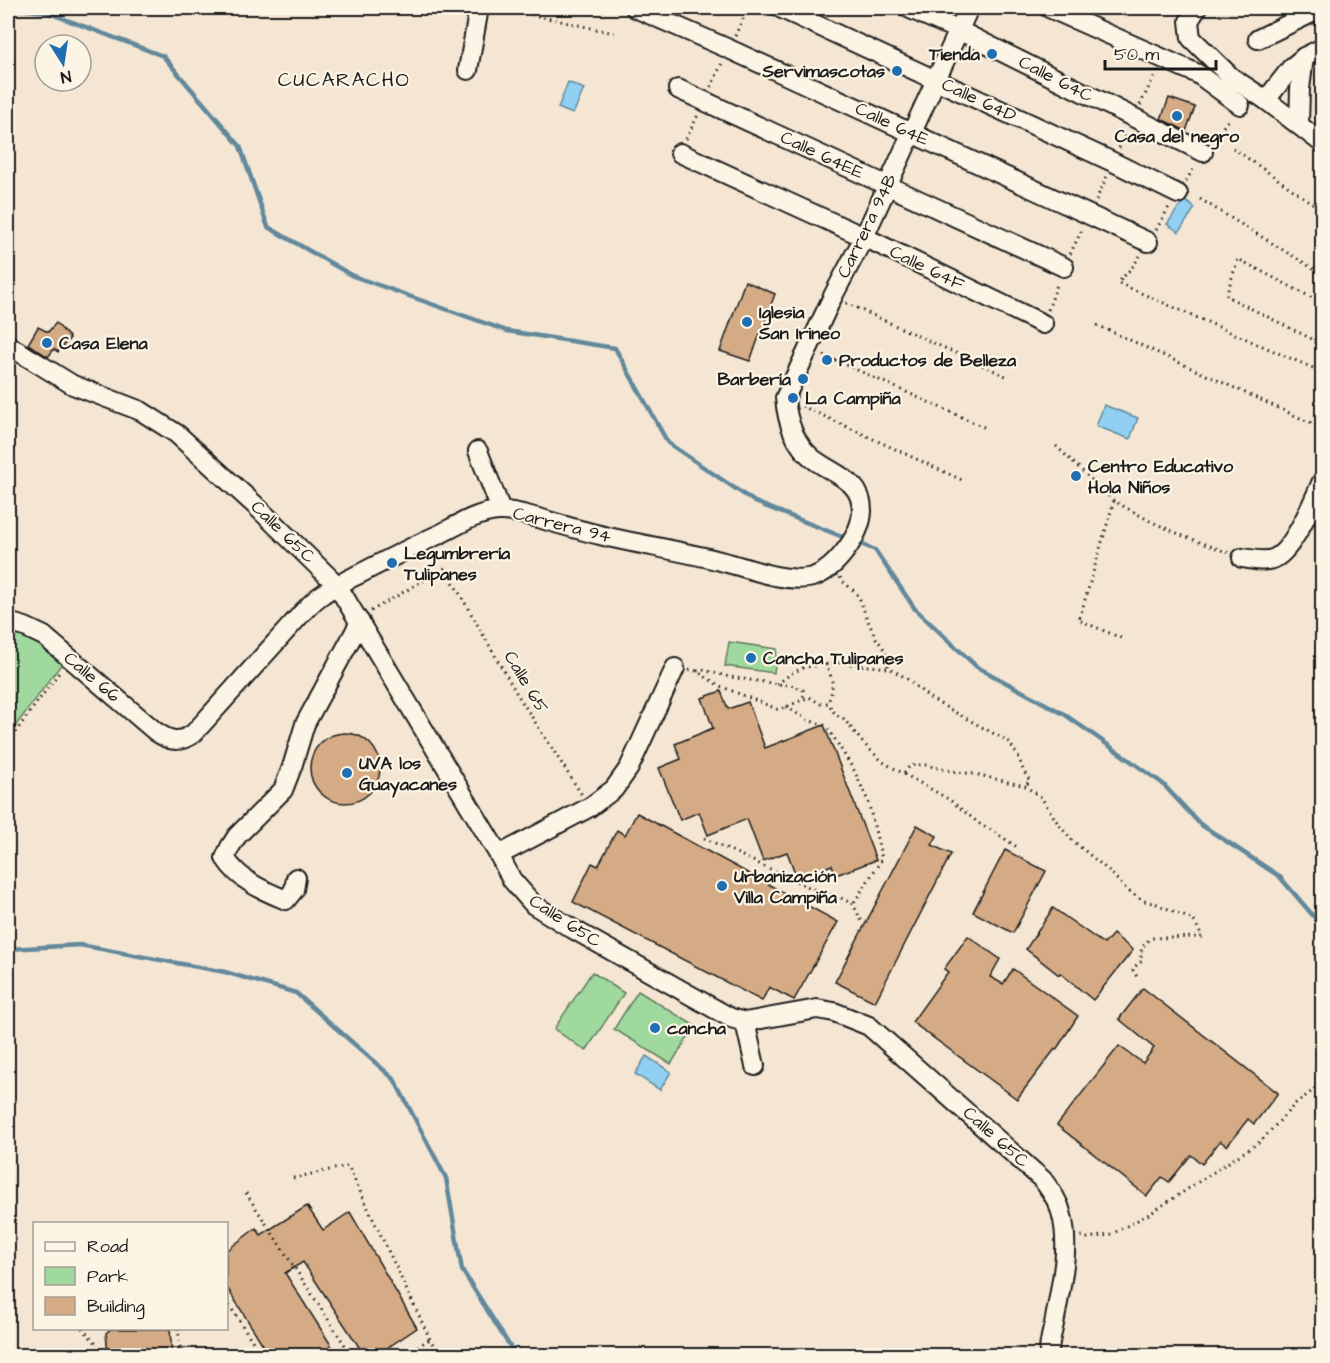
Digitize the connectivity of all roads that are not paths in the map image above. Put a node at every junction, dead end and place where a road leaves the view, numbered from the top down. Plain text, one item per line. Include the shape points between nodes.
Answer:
1 (479, 8) edge
2 (635, 8) edge
3 (780, 8) edge
4 (908, 8) edge
5 (969, 8) edge
6 (1049, 8) edge
7 (1189, 8) edge
8 (1323, 8) edge
9 (958, 30) junction
10 (1258, 39) dead end
11 (1323, 48) edge
12 (1304, 57) junction
13 (468, 70) dead end
14 (936, 80) junction
15 (678, 89) dead end
16 (1266, 100) junction
17 (1240, 105) dead end
18 (1299, 125) junction
19 (911, 133) junction
20 (1323, 142) edge
21 (1203, 152) dead end
22 (680, 153) road end
23 (887, 185) junction
24 (1178, 194) dead end
25 (864, 237) junction
26 (1148, 242) dead end
27 (1064, 267) dead end
28 (1043, 324) dead end
29 (8, 345) edge
30 (800, 445) joint
31 (478, 451) dead end
32 (1323, 481) edge
33 (501, 510) junction
34 (1242, 558) road end
35 (337, 585) junction
36 (359, 620) junction
37 (8, 622) edge
38 (675, 668) road end
39 (172, 740) joint
40 (499, 855) junction
41 (296, 878) dead end
42 (746, 1022) junction
43 (755, 1066) dead end
44 (1049, 1356) edge

1 - 13 street
2 - 19 street, Calle 64E
3 - 14 street, Calle 64D
4 - 9 street, Calle 64C
5 - 9 street, Carrera 94B
6 - 17 street via 1198,75
7 - 16 street via 1191,38 1231,77
8 - 10 street
9 - 14 street, Carrera 94B
9 - 21 street, Calle 64C
11 - 12 street
12 - 16 street
12 - 18 street
14 - 19 street, Carrera 94B
14 - 24 street, Calle 64D
15 - 23 street, Calle 64EE
16 - 18 street
18 - 20 street
19 - 23 street, Carrera 94B
19 - 26 street, Calle 64E
22 - 25 street, Calle 64F
23 - 25 street, Carrera 94B
23 - 27 street, Calle 64EE
25 - 28 street, Calle 64F
25 - 30 street, Carrera 94B via 785,398 790,425
29 - 35 street, Calle 65C via 73,386 141,411 177,434
30 - 33 street, Carrera 94 via 812,458 851,483 861,501 861,522 841,556 828,569 810,578 778,576
31 - 33 street
32 - 34 street via 1284,552 1263,561
33 - 35 street, Carrera 94 via 484,513
35 - 36 street, Calle 65C
35 - 39 street, Carrera 94 via 303,612 194,733
36 - 40 street, Calle 65C
36 - 41 street via 305,724 284,790 237,836 225,858 254,886 286,900 294,890
37 - 39 street, Calle 66 via 44,636 155,731
38 - 40 street via 629,768 614,789 590,807
40 - 42 street, Calle 65C via 512,880 534,905 720,1012
42 - 43 street
42 - 44 street, Calle 65C via 817,1009 869,1026 1043,1180 1061,1210 1065,1230 1064,1262

